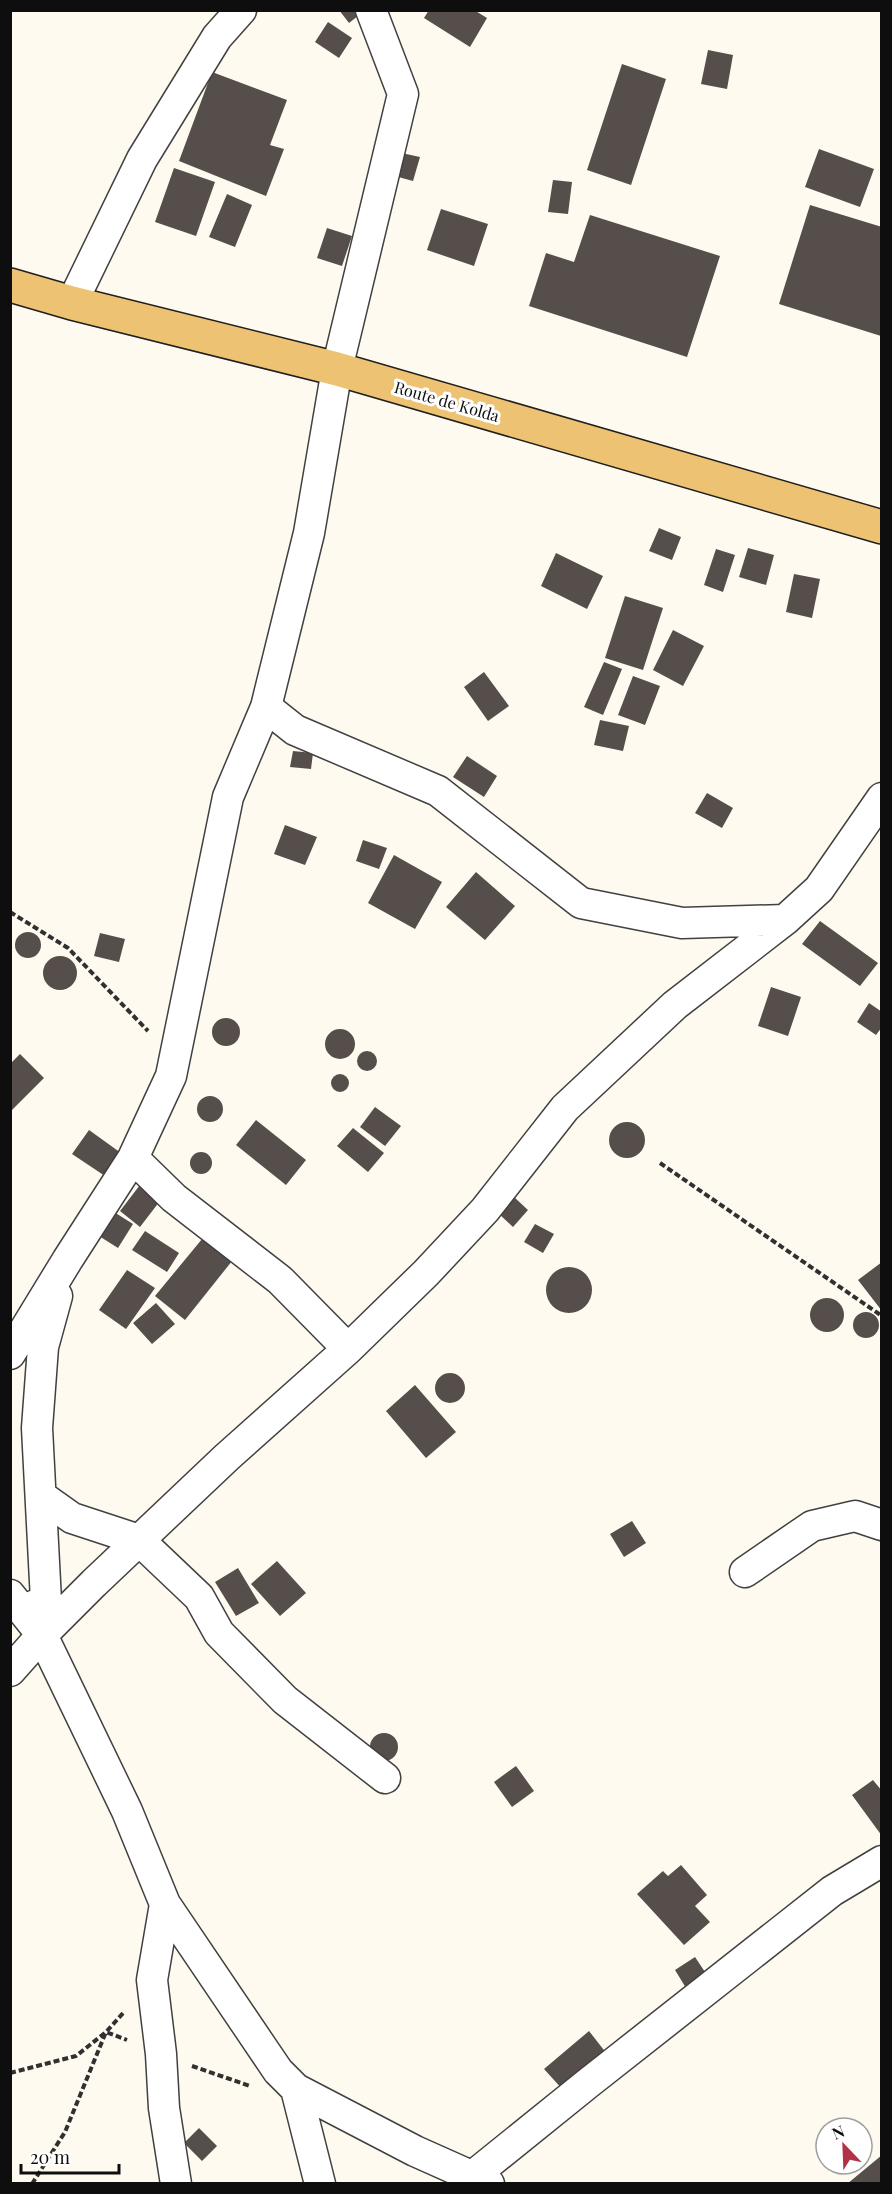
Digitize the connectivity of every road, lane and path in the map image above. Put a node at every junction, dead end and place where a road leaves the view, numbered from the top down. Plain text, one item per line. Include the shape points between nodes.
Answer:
1 (241, 10) edge
2 (371, 10) edge
3 (10, 285) edge
4 (72, 303) junction
5 (337, 369) junction
6 (882, 527) edge
7 (266, 707) junction
8 (882, 798) edge
9 (10, 912) edge
10 (785, 920) junction
11 (148, 1032) dead end
12 (133, 1158) junction
13 (660, 1163) dead end
14 (68, 1259) junction
15 (882, 1316) edge
16 (348, 1349) junction
17 (10, 1354) edge
18 (41, 1496) junction
19 (882, 1525) edge
20 (139, 1540) junction
21 (746, 1572) dead end
22 (17, 1603) edge
23 (42, 1635) junction
24 (10, 1671) edge
25 (385, 1779) dead end
26 (882, 1861) edge
27 (165, 1904) junction
28 (152, 1980) junction
29 (296, 2089) junction
30 (475, 2181) edge
31 (32, 2184) edge
32 (176, 2184) edge
33 (320, 2184) edge

1 - 4 street via 217,37 142,159
2 - 5 street via 404,94
3 - 4 main road, Route de Kolda
4 - 5 main road, Route de Kolda
5 - 6 main road, Route de Kolda
5 - 7 street via 309,534
7 - 10 street via 295,730 438,791 581,903 682,923
7 - 12 street via 228,797 171,1076
8 - 10 street via 819,889
9 - 11 path via 68,948
10 - 16 street via 675,1005 565,1108 485,1210
12 - 14 street
12 - 16 street via 174,1198 280,1280
13 - 15 path
14 - 17 street
14 - 18 street via 43,1347 37,1428
16 - 20 street
18 - 20 street via 72,1518
18 - 22 street via 46,1600
19 - 21 street via 855,1516 812,1526
20 - 23 street
20 - 25 street via 199,1597 219,1633 285,1700
22 - 23 street
23 - 24 street
23 - 27 street via 127,1811
26 - 30 street via 832,1891
27 - 28 street
27 - 29 street via 278,2070
28 - 31 path via 106,2032 65,2132
28 - 32 street via 164,2108
29 - 30 street
29 - 33 street

